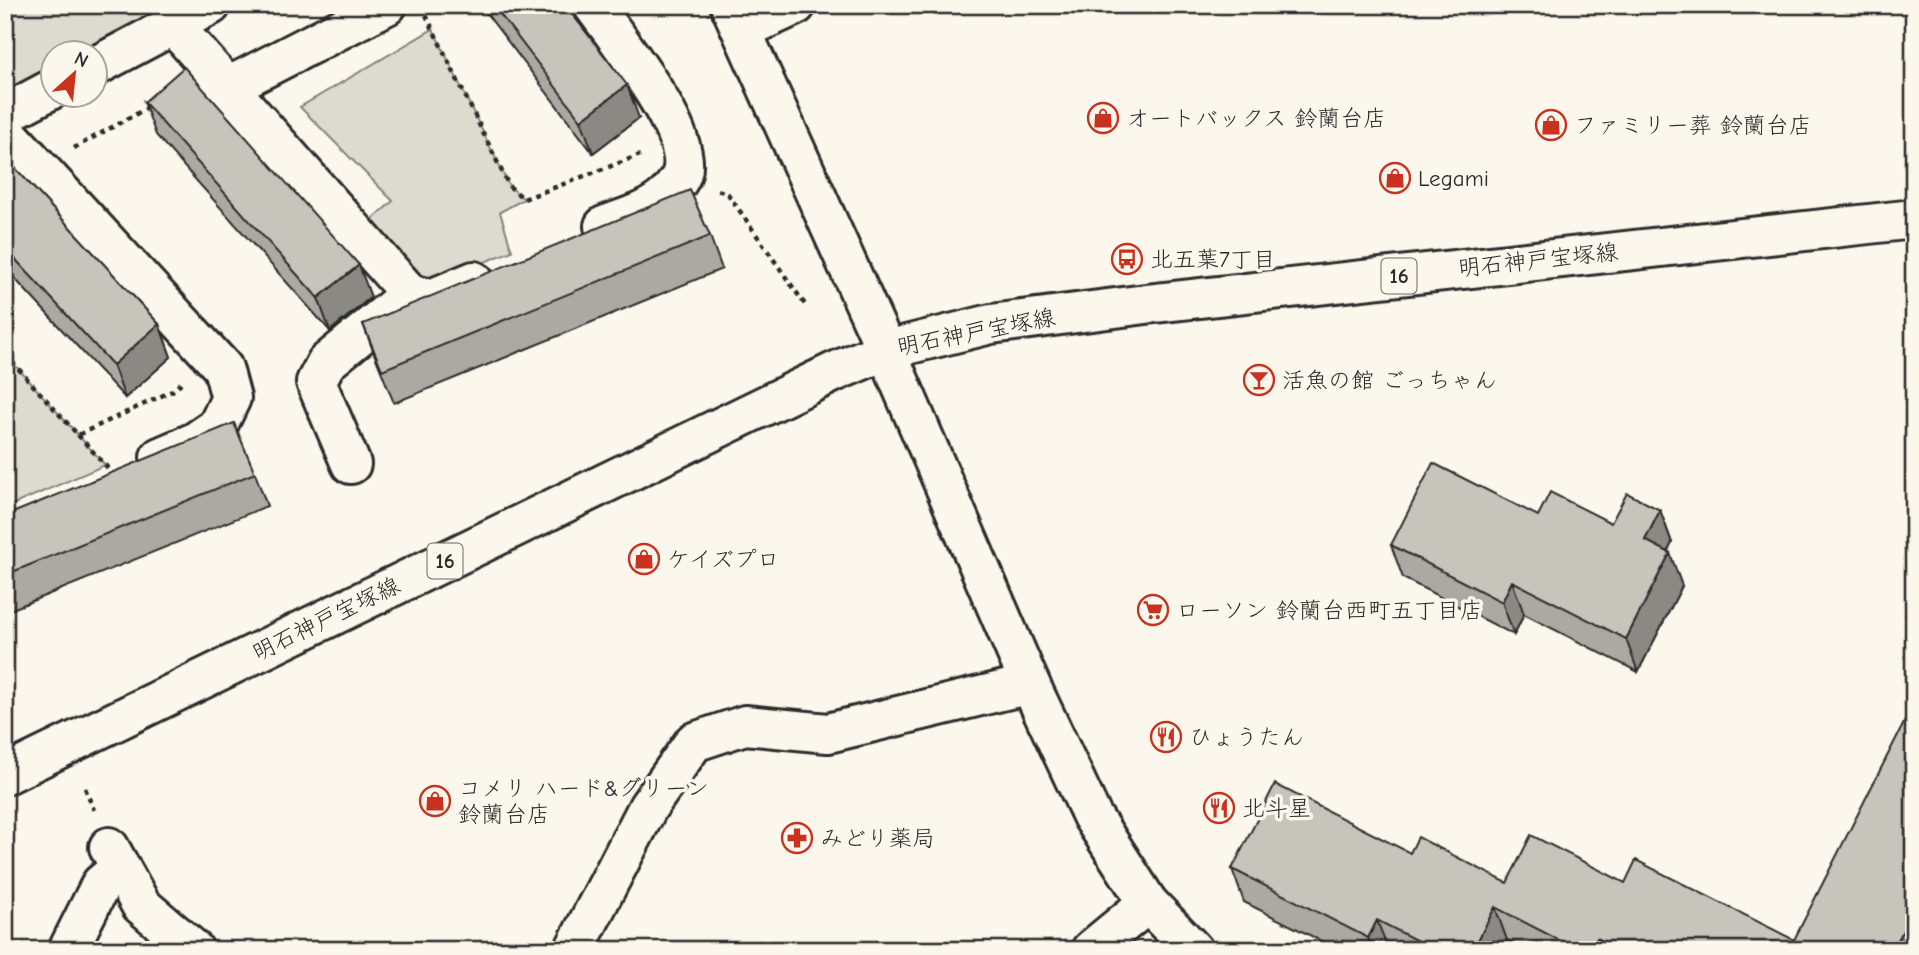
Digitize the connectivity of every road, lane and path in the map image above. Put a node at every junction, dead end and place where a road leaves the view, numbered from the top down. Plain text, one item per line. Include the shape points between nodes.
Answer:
1 (211, 5) edge
2 (387, 5) edge
3 (422, 5) edge
4 (593, 5) edge
5 (796, 5) edge
6 (736, 18) edge
7 (173, 25) junction
8 (108, 60) edge
9 (228, 87) junction
10 (38, 96) edge
11 (156, 103) edge
12 (5, 114) edge
13 (5, 131) edge
14 (681, 155) junction
15 (38, 167) junction
16 (1914, 219) edge
17 (572, 239) edge
18 (508, 266) edge
19 (410, 294) junction
20 (806, 306) dead end
21 (886, 350) junction
22 (5, 354) edge
23 (212, 356) junction
24 (78, 435) junction
25 (351, 464) dead end
26 (116, 476) joint
27 (1030, 684) junction
28 (5, 775) edge
29 (1148, 903) junction
30 (68, 950) edge
31 (194, 950) edge
32 (574, 950) edge
33 (1091, 950) edge
34 (1193, 950) edge

1 - 7 street
2 - 9 street
3 - 14 path via 509,186 524,199 634,157
4 - 14 street via 665,108
5 - 6 street
6 - 21 street
7 - 8 street
7 - 9 street
9 - 19 street
10 - 12 street
11 - 15 path
13 - 15 street
14 - 17 street via 667,196
14 - 20 path via 728,194
15 - 23 street
16 - 21 street, 明石神戸宝塚線 / 16 via 1146,304 991,324
18 - 19 street via 431,299
19 - 25 street via 326,363 316,382
21 - 27 street
21 - 28 street, 明石神戸宝塚線 / 16
22 - 24 path
23 - 24 path via 172,391
23 - 26 street via 223,368 231,398 217,426 195,442
24 - 26 path
27 - 29 street via 1092,816
27 - 32 street via 828,733 745,725 694,742 648,807
29 - 33 street
29 - 34 street
30 - 31 street via 114,858 141,905

